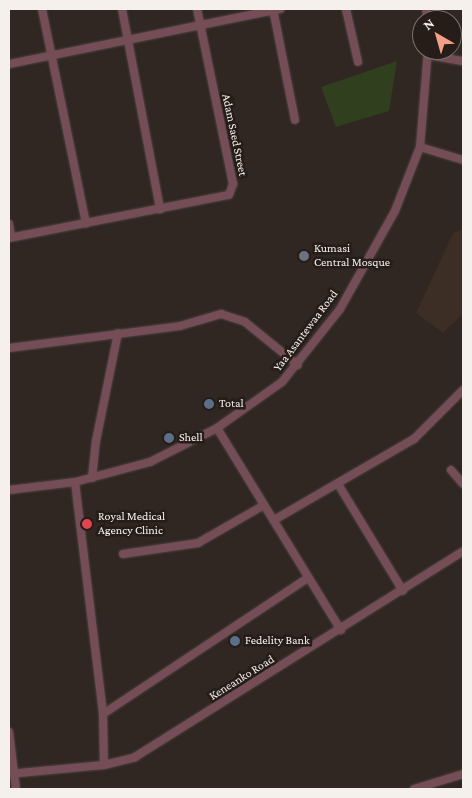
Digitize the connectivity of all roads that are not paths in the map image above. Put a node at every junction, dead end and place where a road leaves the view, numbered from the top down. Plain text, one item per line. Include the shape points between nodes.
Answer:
1 (42, 9) edge
2 (122, 9) edge
3 (197, 9) edge
4 (276, 9) edge
5 (346, 9) edge
6 (200, 26) junction
7 (128, 39) junction
8 (51, 56) junction
9 (427, 60) edge
10 (358, 62) dead end
11 (9, 64) edge
12 (295, 120) dead end
13 (420, 147) junction
14 (463, 160) edge
15 (160, 209) junction
16 (9, 224) edge
17 (86, 224) junction
18 (10, 238) edge
19 (118, 333) junction
20 (9, 348) edge
21 (298, 365) junction
22 (463, 391) edge
23 (217, 428) junction
24 (451, 470) dead end
25 (92, 478) junction
26 (75, 482) junction
27 (338, 484) junction
28 (463, 484) edge
29 (9, 490) edge
30 (264, 505) junction
31 (274, 520) junction
32 (463, 552) edge
33 (122, 554) dead end
34 (308, 578) junction
35 (402, 591) junction
36 (341, 630) junction
37 (103, 714) junction
38 (9, 732) edge
39 (104, 766) junction
40 (11, 774) edge
41 (463, 774) edge
42 (16, 789) edge
43 (414, 789) edge

1 - 8 street
2 - 7 street
3 - 6 street, Adam Saed Street
4 - 6 street
4 - 12 street
5 - 10 street
6 - 7 street
6 - 15 street, Adam Saed Street via 232,190 224,198
7 - 8 street
7 - 15 street
8 - 11 street
8 - 17 street
9 - 13 street, Yaa Asantewaa Road
13 - 14 street
13 - 21 street, Yaa Asantewaa Road via 382,237 340,309
15 - 17 street
16 - 18 street
17 - 18 street
19 - 20 street
19 - 21 street via 229,315 245,322
19 - 25 street via 96,441
21 - 23 street, Yaa Asantewaa Road via 269,393
22 - 27 street via 414,439
23 - 25 street, Yaa Asantewaa Road via 150,462
23 - 30 street
24 - 28 street
25 - 26 street, Yaa Asantewaa Road
26 - 29 street, Yaa Asantewaa Road
26 - 37 street
27 - 31 street
27 - 35 street
30 - 31 street
30 - 33 street via 193,545
31 - 34 street
32 - 35 street, Keneanko Road
34 - 36 street
34 - 37 street
35 - 36 street, Keneanko Road
36 - 39 street, Keneanko Road via 151,748 135,757
37 - 39 street
38 - 40 street
39 - 40 street, Keneanko Road
40 - 42 street
41 - 43 street

